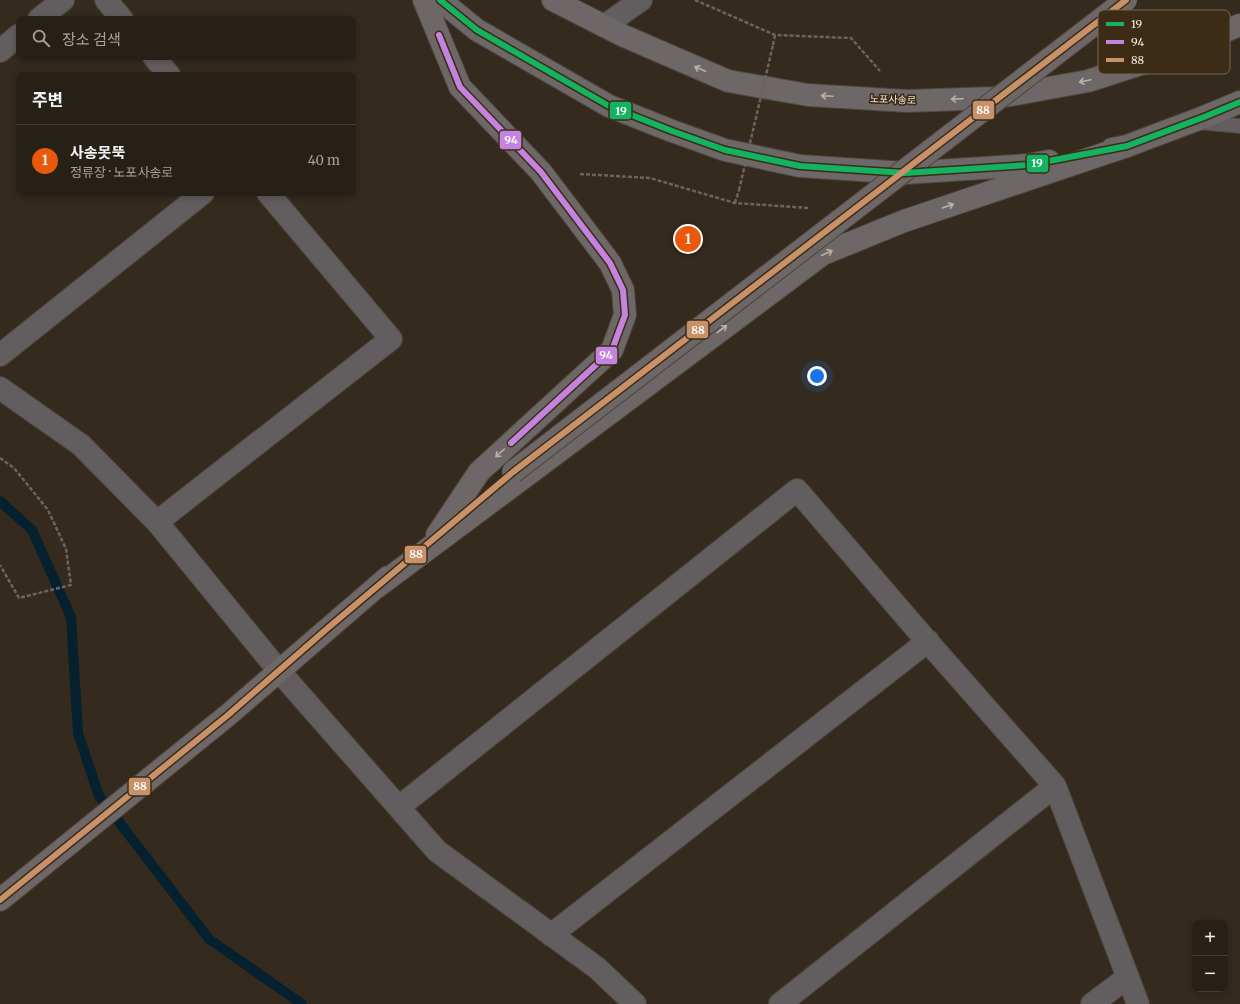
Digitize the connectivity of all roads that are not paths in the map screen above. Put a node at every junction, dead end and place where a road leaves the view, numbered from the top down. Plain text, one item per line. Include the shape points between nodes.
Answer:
1 (63, 0) edge
2 (106, 0) edge
3 (424, 0) edge
4 (440, 0) edge
5 (553, 0) edge
6 (641, 0) edge
7 (1126, 0) edge
8 (1113, 10) edge
9 (43, 16) edge
10 (119, 16) edge
11 (1098, 22) edge
12 (1240, 25) edge
13 (604, 26) junction
14 (1230, 29) edge
15 (16, 38) edge
16 (0, 51) edge
17 (156, 60) edge
18 (166, 72) edge
19 (1110, 74) edge
20 (1240, 102) edge
21 (1192, 122) junction
22 (1240, 126) edge
23 (1127, 146) junction
24 (199, 196) edge
25 (271, 196) edge
26 (0, 355) edge
27 (0, 388) edge
28 (157, 522) junction
29 (434, 538) junction
30 (377, 587) junction
31 (928, 640) junction
32 (279, 671) junction
33 (1055, 786) junction
34 (399, 807) junction
35 (0, 900) edge
36 (552, 935) junction
37 (1128, 976) junction
38 (635, 1004) edge
39 (780, 1004) edge
40 (1092, 1004) edge
41 (1138, 1004) edge

1 - 9 street
2 - 10 street
3 -> 29 main road via 460,87 542,172 610,263 623,290 625,315 612,350 479,472
4 - 23 main road via 477,30 609,106 725,150 800,166 905,173 1028,165
5 - 13 main road, 노포사송로
6 - 13 street
7 - 8 main road, bridge
11 - 29 main road, bridge via 513,472
12 -> 14 main road, 노포사송로
19 -> 13 main road, 노포사송로 via 1088,81 994,98 907,101 808,95 728,81
15 - 16 street
17 - 18 street
20 - 21 main road
21 - 22 lane
21 - 23 main road
30 -> 23 main road via 823,254 904,221
24 - 26 street
25 - 28 street via 391,339
27 - 28 street via 81,445
28 - 32 street
29 - 30 main road
30 - 32 main road
31 - 33 street
31 - 34 street via 797,490
31 - 36 street
32 - 34 street
32 - 35 main road
33 - 37 street
33 - 39 street
34 - 36 street via 437,851
36 - 38 street via 598,968
37 - 40 street
37 - 41 street

